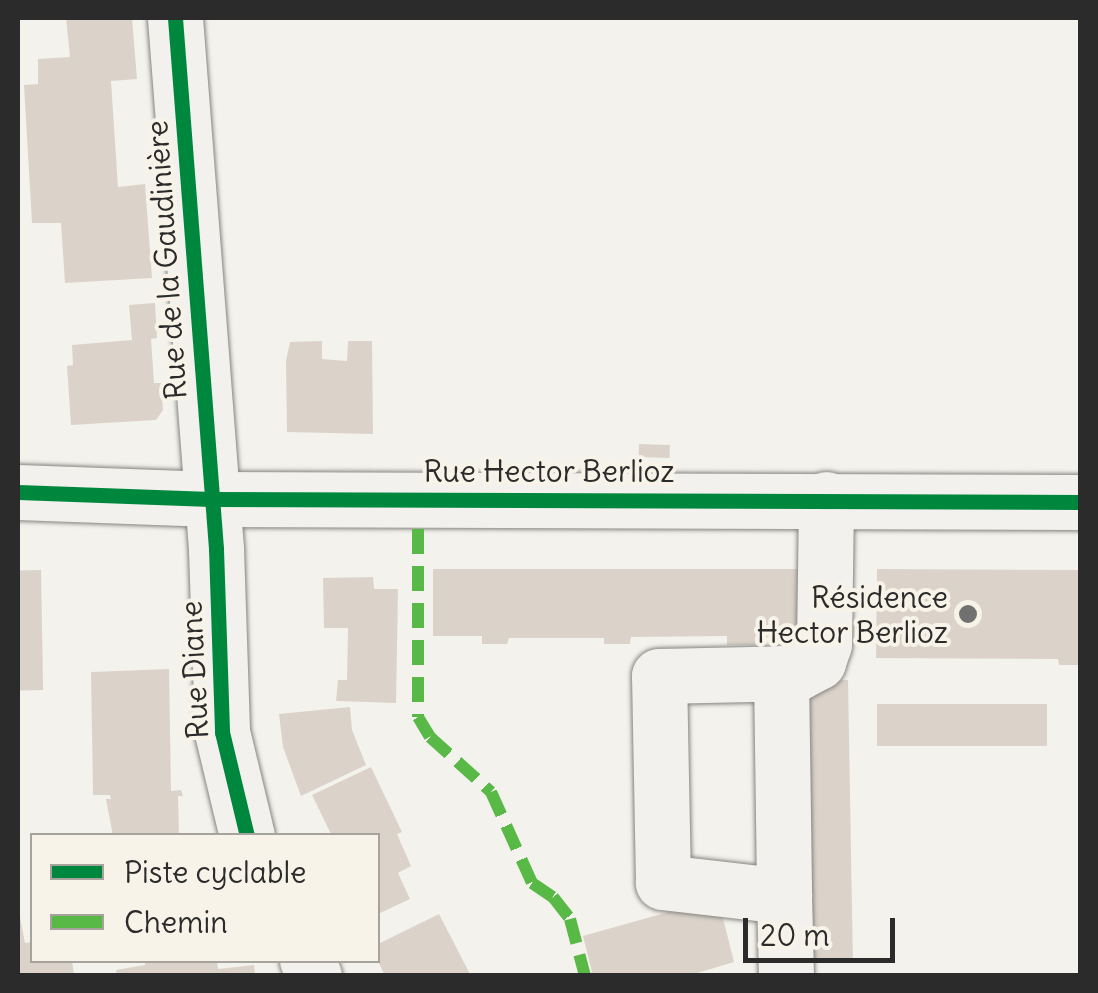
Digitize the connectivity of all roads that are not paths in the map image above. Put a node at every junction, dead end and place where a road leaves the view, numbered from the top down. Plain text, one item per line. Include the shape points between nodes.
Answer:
1 (175, 18) edge
2 (18, 492) edge
3 (212, 499) junction
4 (826, 499) junction
5 (1080, 502) edge
6 (781, 673) junction
7 (246, 833) edge
8 (784, 896) junction
9 (786, 976) edge

1 - 3 street, Rue de la Gaudinière
2 - 3 street, Rue Hector Berlioz
3 - 4 street, Rue Hector Berlioz
3 - 7 street, Rue Diane via 222,732
4 - 5 street, Rue Hector Berlioz
4 - 6 street via 822,655 810,668
6 - 8 street
6 - 8 street via 660,676 664,882
8 - 9 street

